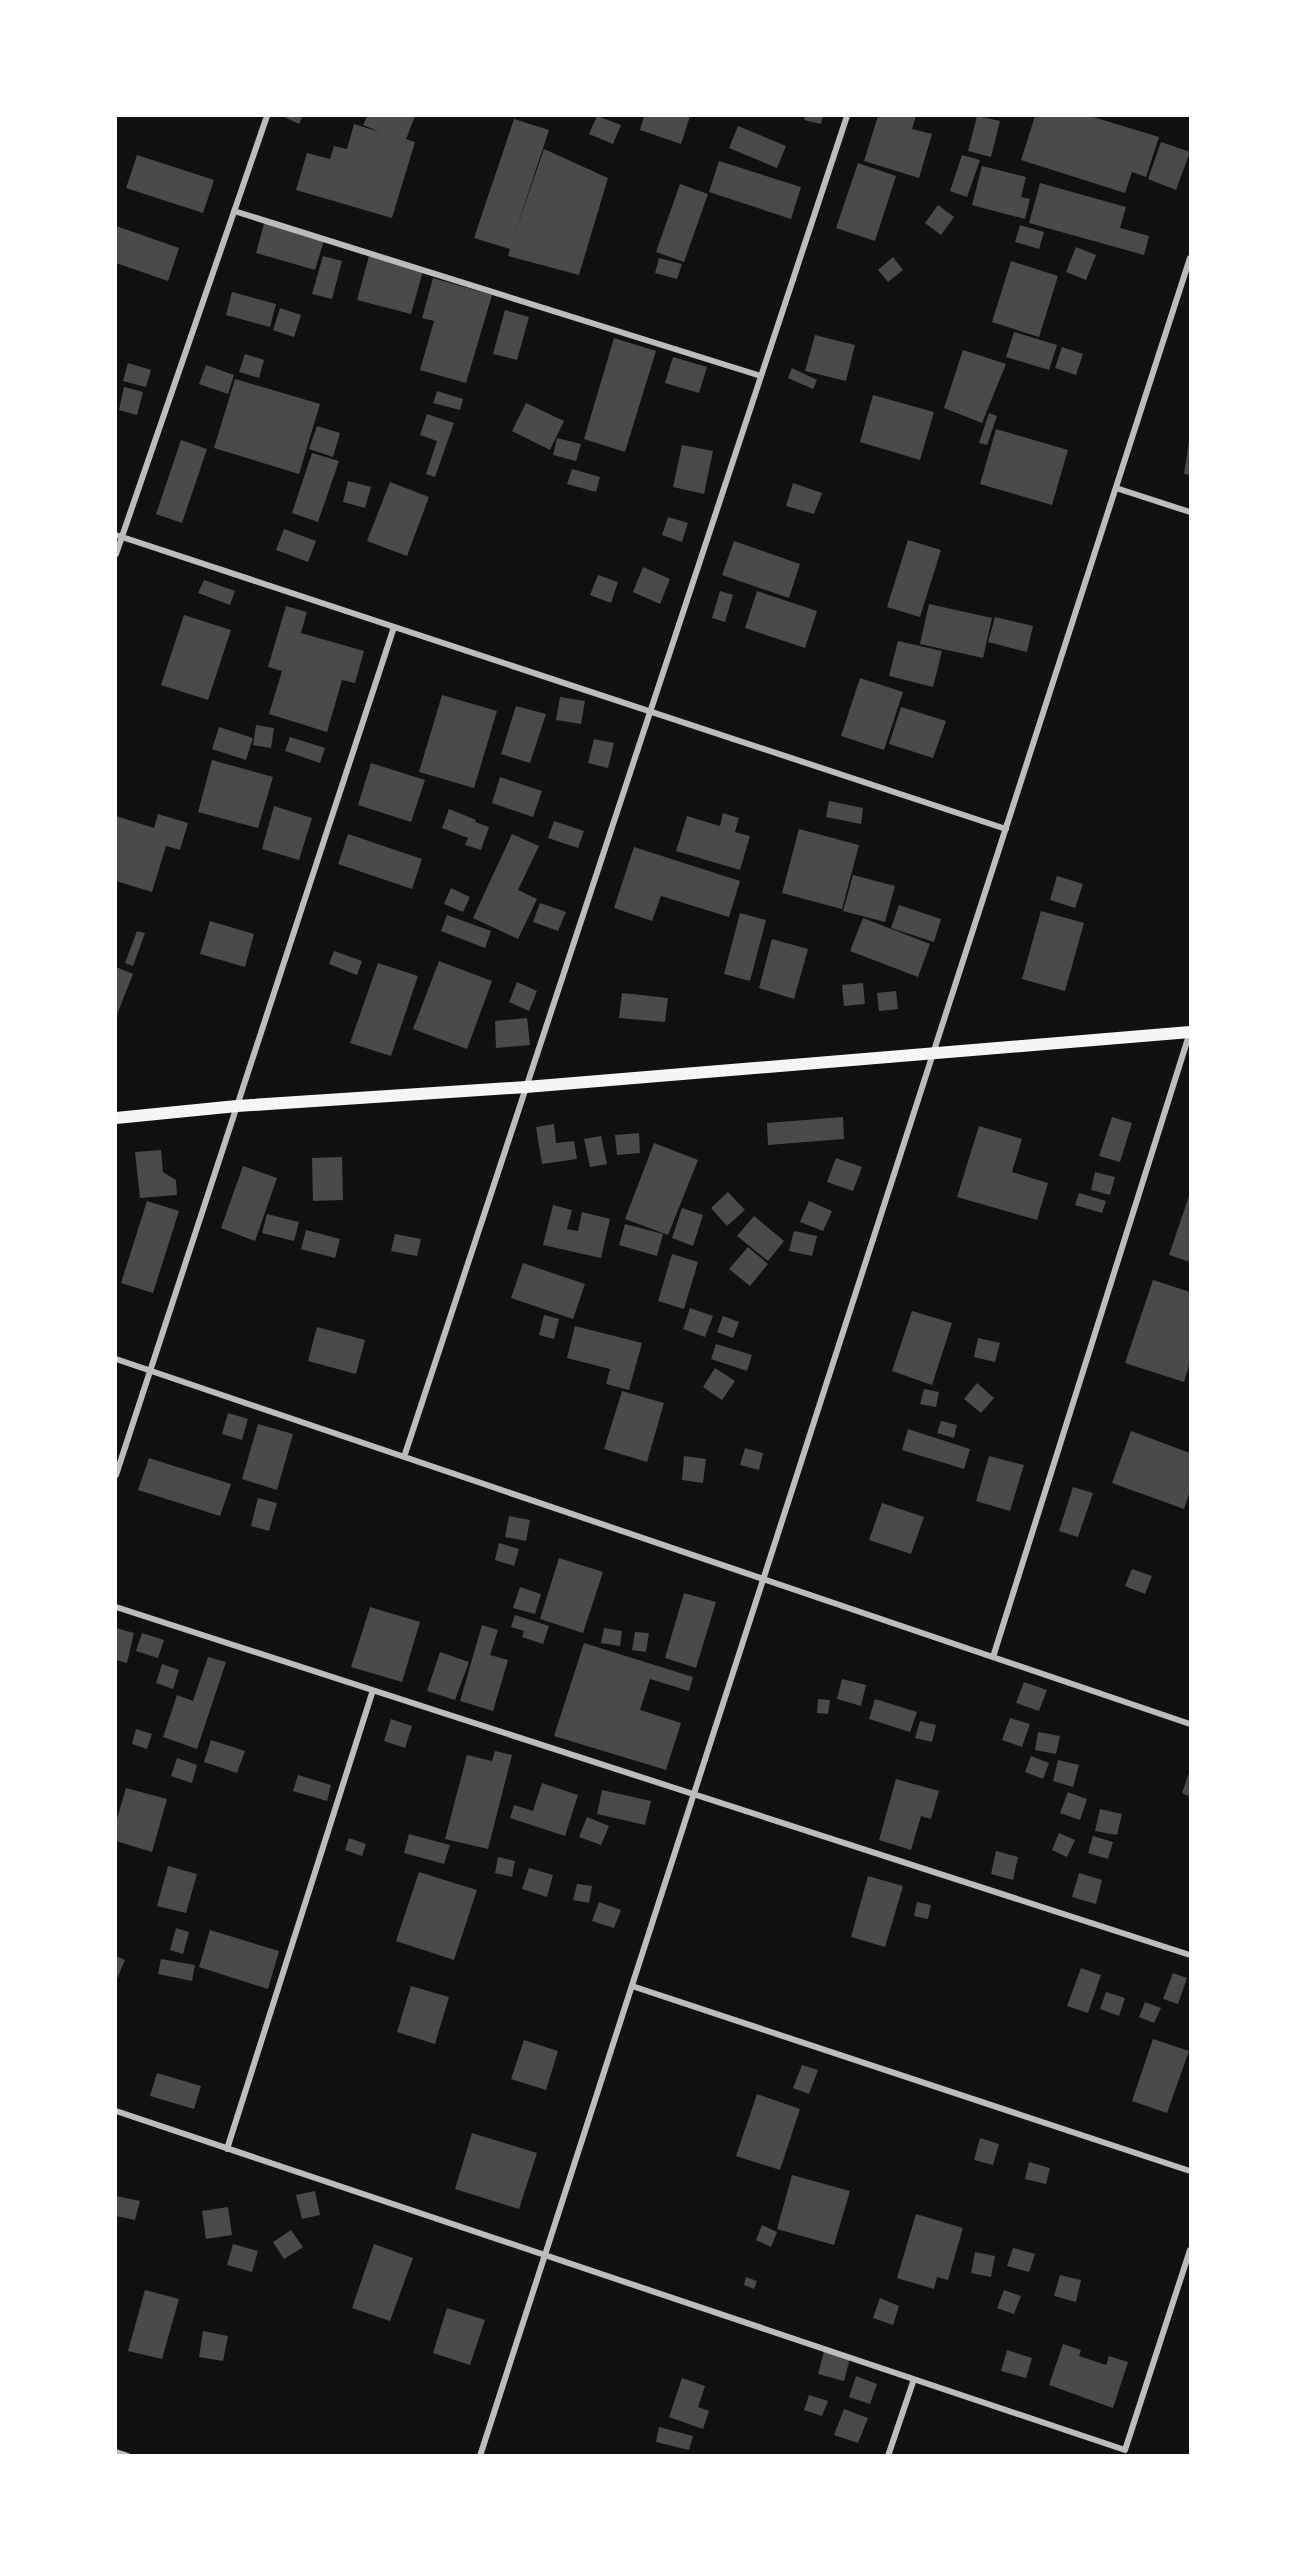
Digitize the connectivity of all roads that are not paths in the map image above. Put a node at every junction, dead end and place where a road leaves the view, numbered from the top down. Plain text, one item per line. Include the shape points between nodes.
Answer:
1 (267, 116) edge
2 (847, 116) edge
3 (234, 211) junction
4 (1191, 258) edge
5 (761, 376) junction
6 (1116, 488) junction
7 (1191, 512) edge
8 (118, 536) edge
9 (116, 554) edge
10 (394, 627) junction
11 (650, 712) junction
12 (1006, 829) junction
13 (1190, 1032) edge
14 (933, 1054) junction
15 (526, 1087) junction
16 (237, 1107) junction
17 (116, 1119) edge
18 (116, 1359) edge
19 (150, 1371) junction
20 (404, 1457) junction
21 (116, 1475) edge
22 (763, 1580) junction
23 (116, 1607) edge
24 (993, 1657) junction
25 (374, 1690) junction
26 (1191, 1724) edge
27 (694, 1795) junction
28 (1191, 1955) edge
29 (632, 1986) junction
30 (116, 2111) edge
31 (227, 2149) junction
32 (1191, 2171) edge
33 (1191, 2250) edge
34 (545, 2255) junction
35 (914, 2379) junction
36 (116, 2452) edge
37 (128, 2456) edge
38 (480, 2456) edge
39 (888, 2456) edge

1 - 3 street
2 - 5 street
3 - 5 street
3 - 8 street
4 - 6 street
5 - 11 street
6 - 7 street
6 - 12 street
8 - 9 street
8 - 10 street
10 - 11 street
10 - 16 street
11 - 12 street
11 - 15 street
12 - 14 street
13 - 14 main road
13 - 24 street
14 - 15 main road
14 - 22 street
15 - 16 main road
15 - 20 street
16 - 17 main road
16 - 19 street
18 - 19 street
19 - 20 street
19 - 21 street
20 - 22 street
22 - 24 street
22 - 27 street
23 - 25 street
24 - 26 street
25 - 27 street
25 - 31 street
27 - 28 street
27 - 29 street
29 - 32 street
29 - 34 street
30 - 31 street
31 - 34 street
33 - 35 street via 1125,2450
34 - 35 street
34 - 38 street
35 - 39 street
36 - 37 street

